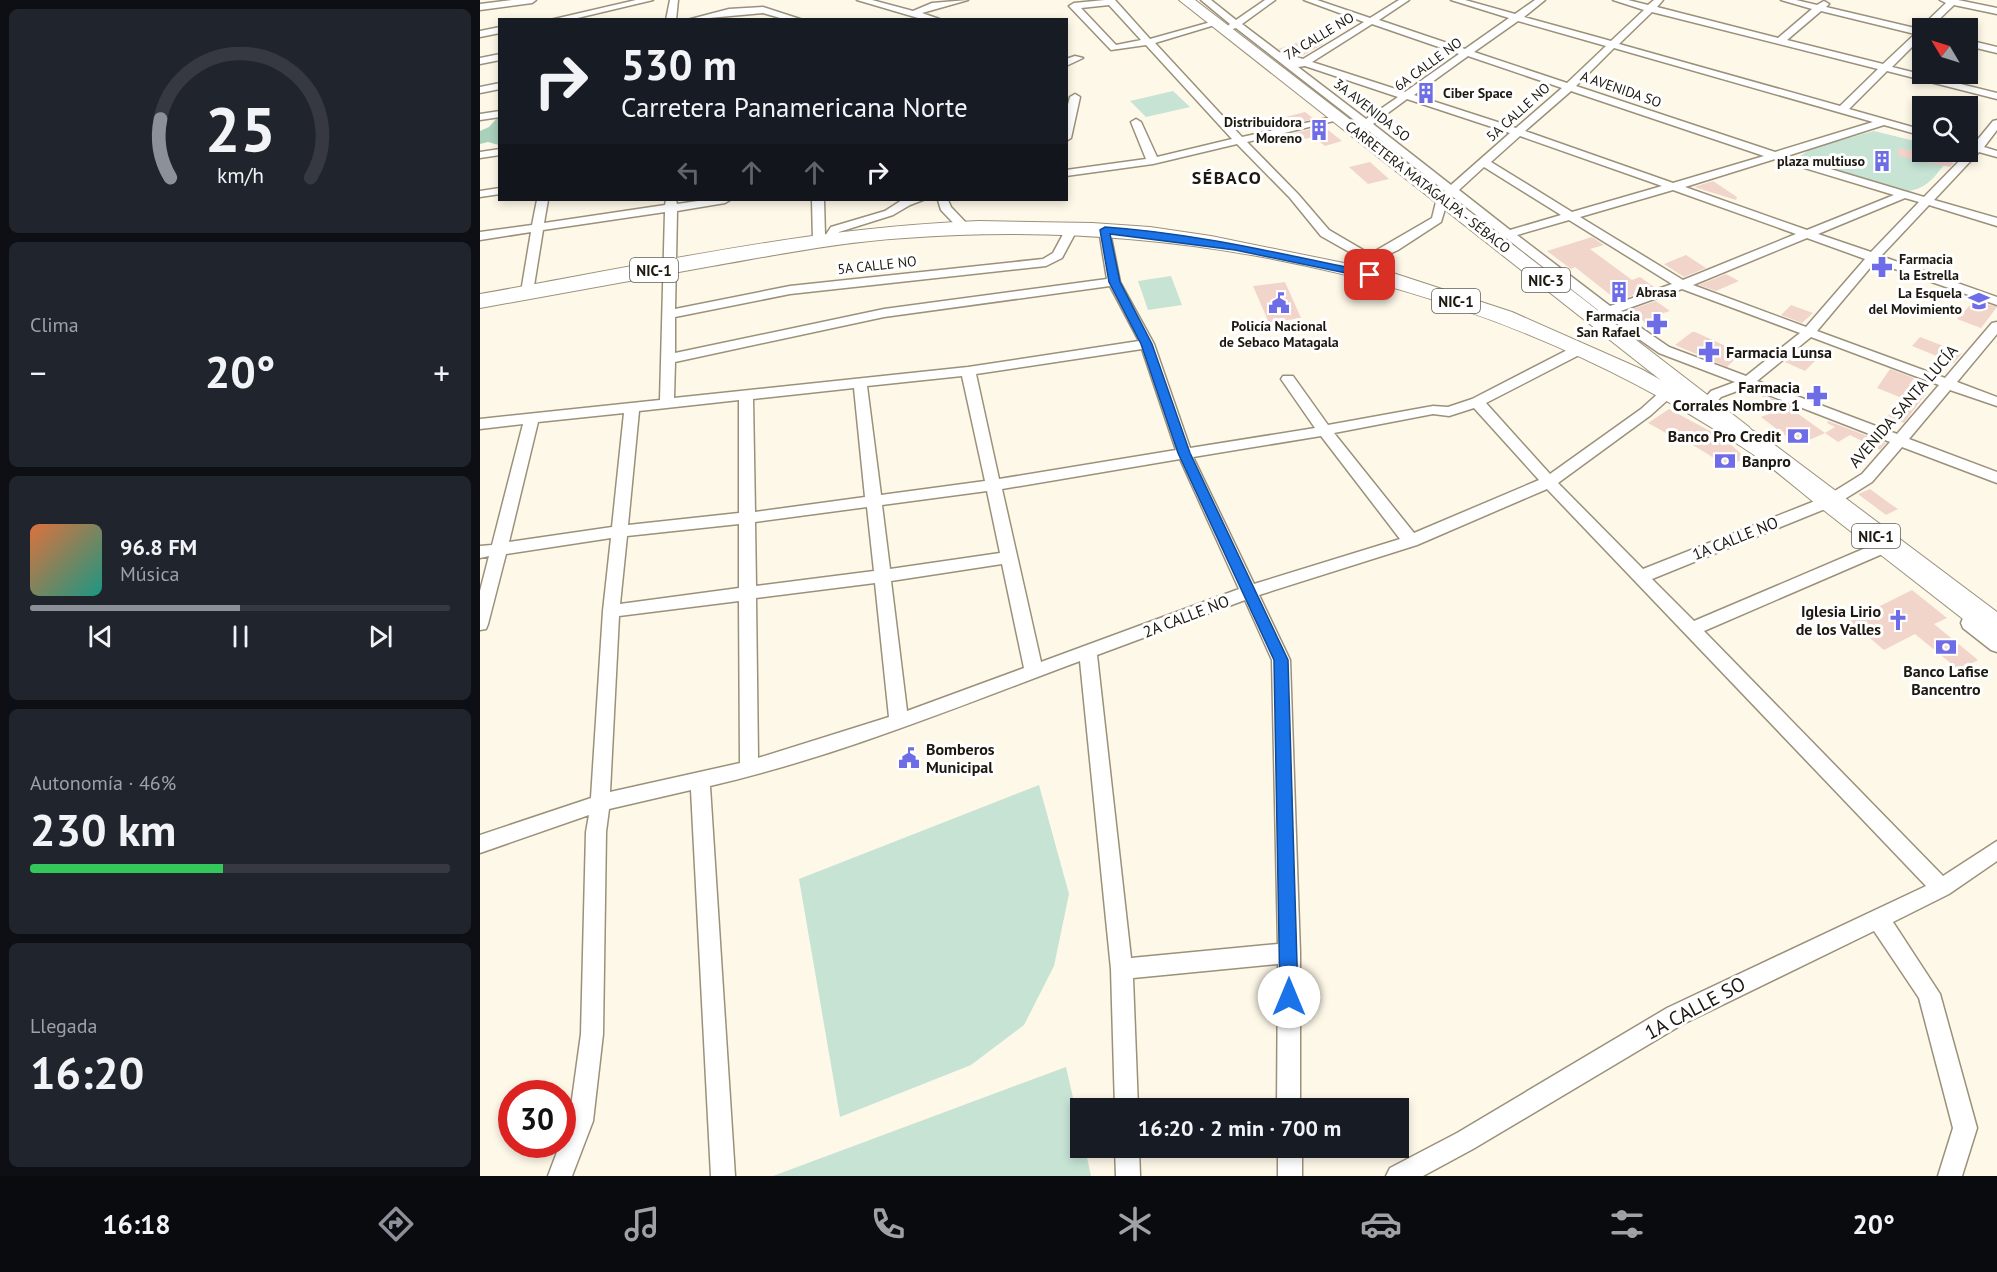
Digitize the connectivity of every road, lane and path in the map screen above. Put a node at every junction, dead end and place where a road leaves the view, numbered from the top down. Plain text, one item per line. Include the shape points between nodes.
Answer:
1 (532, 0) edge
2 (649, 0) edge
3 (674, 0) edge
4 (861, 0) edge
5 (964, 0) edge
6 (1186, 0) edge
7 (1204, 0) edge
8 (1271, 0) edge
9 (1308, 0) edge
10 (1405, 0) edge
11 (1455, 0) edge
12 (1541, 0) edge
13 (1617, 0) edge
14 (1659, 0) edge
15 (1785, 0) edge
16 (1829, 0) edge
17 (1111, 1) edge
18 (1950, 1) edge
19 (480, 7) edge
20 (1818, 8) junction
21 (1650, 9) junction
22 (1997, 12) edge
23 (915, 13) junction
24 (572, 15) edge
25 (1515, 17) junction
26 (671, 18) edge
27 (700, 18) edge
28 (792, 18) edge
29 (931, 18) edge
30 (1935, 18) edge
31 (1371, 21) junction
32 (1226, 26) junction
33 (1912, 29) edge
34 (498, 30) edge
35 (480, 34) edge
36 (1780, 41) junction
37 (1149, 42) junction
38 (1912, 42) edge
39 (1611, 45) junction
40 (1978, 45) edge
41 (1997, 50) edge
42 (1467, 52) junction
43 (1274, 53) junction
44 (1068, 54) edge
45 (498, 57) edge
46 (480, 61) edge
47 (1306, 61) junction
48 (1068, 62) edge
49 (1885, 68) junction
50 (1288, 71) junction
51 (498, 86) edge
52 (1570, 86) junction
53 (480, 90) edge
54 (1407, 96) junction
55 (1997, 96) edge
56 (1075, 97) dead end
57 (1842, 110) junction
58 (498, 114) edge
59 (480, 117) edge
60 (1136, 122) dead end
61 (1886, 122) junction
62 (1352, 123) junction
63 (1997, 123) edge
64 (1068, 129) edge
65 (1912, 130) edge
66 (1518, 132) junction
67 (1240, 141) junction
68 (1978, 141) edge
69 (1978, 149) edge
70 (498, 152) edge
71 (1997, 154) edge
72 (480, 155) edge
73 (1773, 155) junction
74 (1153, 161) junction
75 (1959, 162) edge
76 (1485, 163) junction
77 (1068, 173) edge
78 (1673, 187) junction
79 (498, 191) edge
80 (480, 194) edge
81 (1448, 195) junction
82 (1903, 195) junction
83 (542, 201) edge
84 (712, 201) edge
85 (818, 201) edge
86 (912, 201) edge
87 (944, 201) edge
88 (1926, 201) junction
89 (671, 204) edge
90 (1569, 217) junction
91 (1997, 222) edge
92 (537, 228) junction
93 (1072, 228) junction
94 (966, 229) junction
95 (1105, 230) junction
96 (1806, 234) junction
97 (480, 236) edge
98 (1501, 236) junction
99 (824, 240) junction
100 (1872, 258) junction
101 (1370, 259) junction
102 (670, 267) junction
103 (1348, 269) junction
104 (1114, 282) junction
105 (1682, 285) junction
106 (527, 292) junction
107 (480, 301) edge
108 (1997, 302) edge
109 (669, 314) junction
110 (1600, 314) junction
111 (1997, 326) edge
112 (1808, 333) junction
113 (1147, 344) junction
114 (1578, 350) junction
115 (668, 359) junction
116 (968, 371) junction
117 (1288, 379) dead end
118 (860, 383) junction
119 (1746, 383) junction
120 (1946, 383) junction
121 (1667, 393) junction
122 (746, 396) junction
123 (1477, 402) junction
124 (1997, 402) edge
125 (1707, 404) junction
126 (667, 405) junction
127 (632, 409) junction
128 (532, 418) junction
129 (480, 424) edge
130 (1324, 430) junction
131 (1900, 440) junction
132 (1755, 443) junction
133 (1184, 453) junction
134 (1997, 478) edge
135 (1549, 482) junction
136 (993, 485) junction
137 (874, 500) junction
138 (1824, 503) junction
139 (747, 518) junction
140 (620, 531) junction
141 (1411, 542) junction
142 (499, 547) junction
143 (1882, 548) junction
144 (480, 552) edge
145 (1009, 557) junction
146 (882, 576) junction
147 (1640, 577) junction
148 (747, 592) junction
149 (1249, 592) junction
150 (610, 611) junction
151 (480, 624) edge
152 (1995, 628) edge
153 (1691, 629) junction
154 (1088, 653) junction
155 (1034, 671) junction
156 (899, 721) junction
157 (749, 769) junction
158 (700, 781) junction
159 (600, 803) junction
160 (480, 844) edge
161 (1997, 850) edge
162 (1942, 888) junction
163 (1877, 918) junction
164 (1289, 953) junction
165 (1122, 969) junction
166 (1126, 1098) edge
167 (1289, 1098) edge
168 (1127, 1158) edge
169 (1290, 1158) edge
170 (560, 1176) edge
171 (723, 1176) edge
172 (1128, 1176) edge
173 (1290, 1176) edge
174 (1398, 1176) edge
175 (1950, 1176) edge

1 - 19 street
2 - 24 street
3 - 26 street
4 - 23 street
5 - 23 street
6 - 32 main road, CARRETERA MATAGALPA - SÉBACO / NIC-3
7 - 32 street, 3A AVENIDA SO
8 - 32 street
9 - 31 street, A AVENIDA SO
10 - 31 street, 7A CALLE NO
11 - 25 street
12 - 25 street, 6A CALLE NO
13 - 21 street
14 - 21 street, 5A CALLE NO
15 - 20 street
16 - 20 street
17 - 37 street
17 - 37 street via 1074,6 1114,48
18 - 22 street
18 - 30 street
20 - 33 street
20 - 36 street
21 - 36 street
21 - 39 street, 5A CALLE NO
23 - 29 street
25 - 39 street
25 - 42 street, 6A CALLE NO
27 - 28 street via 763,10
31 - 42 street, A AVENIDA SO
31 - 47 street, 7A CALLE NO
32 - 37 street
32 - 43 street, 3A AVENIDA SO
32 - 50 main road, CARRETERA MATAGALPA - SÉBACO / NIC-3
34 - 35 street
36 - 49 street
37 - 67 street
38 - 49 street
39 - 52 street, 5A CALLE NO
39 - 57 street
40 - 41 street
42 - 52 street, A AVENIDA SO
42 - 54 street, 6A CALLE NO
43 - 47 street
43 - 50 street, 3A AVENIDA SO
44 - 48 street via 1078,58
45 - 46 street
47 - 50 street, 7A CALLE NO
47 - 54 street
49 - 55 street
49 - 57 street
50 - 62 main road, CARRETERA MATAGALPA - SÉBACO / NIC-3
50 - 62 street, 3A AVENIDA SO
51 - 53 street
52 - 66 street, 5A CALLE NO
52 - 73 street, A AVENIDA SO
54 - 62 street, 6A CALLE NO
54 - 66 street
56 - 64 street
57 - 61 street
58 - 59 street
60 - 74 street
61 - 65 street
61 - 73 street
62 - 67 street
62 - 81 main road, CARRETERA MATAGALPA - SÉBACO / NIC-3
63 - 68 street
66 - 76 street, 5A CALLE NO
66 - 78 street
67 - 74 street
67 - 101 street via 1325,232
69 - 71 street
70 - 72 street
73 - 78 street
73 - 82 street, A AVENIDA SO
74 - 77 street
75 - 88 street
76 - 81 street, 5A CALLE NO
76 - 90 street
78 - 90 street
78 - 96 street
79 - 80 street
81 - 98 main road, CARRETERA MATAGALPA - SÉBACO / NIC-3
81 - 101 street via 1437,220
82 - 88 street, A AVENIDA SO
82 - 96 street
83 - 92 street
84 - 89 street
85 - 99 street
86 - 99 street via 889,213 835,230
87 - 94 street via 945,208
88 - 91 street, A AVENIDA SO
88 - 100 street
89 - 92 street
89 - 102 street
90 - 98 street
90 - 105 street
92 - 97 street
92 - 106 street
93 - 94 highway, NIC-1
93 - 95 highway, NIC-1
93 - 109 street, 5A CALLE NO via 1058,255 1046,262 790,290
94 - 99 highway, NIC-1
95 - 103 highway, NIC-1 via 1235,247
95 - 104 street
96 - 100 street
96 - 105 street
98 - 110 main road, CARRETERA MATAGALPA - SÉBACO / NIC-3
99 - 102 highway, NIC-1
100 - 108 street
100 - 112 street
101 - 103 street
102 - 106 highway, NIC-1
102 - 109 street
103 - 114 highway, NIC-1 via 1414,286
104 - 113 street
104 - 115 street via 884,313
105 - 110 street
105 - 112 street
106 - 107 highway, NIC-1
109 - 115 street
110 - 119 street via 1664,350
110 - 125 main road, CARRETERA MATAGALPA - SÉBACO / NIC-3
111 - 120 street, AVENIDA SANTA LUCÍA
112 - 119 street
112 - 120 street
113 - 116 street
113 - 133 street
114 - 121 highway, NIC-1
114 - 123 street
115 - 126 street
116 - 118 street
116 - 136 street
117 - 130 street
118 - 122 street
118 - 137 street
119 - 125 street via 1716,394
119 - 131 street
120 - 124 street
120 - 131 street, AVENIDA SANTA LUCÍA
121 - 132 highway, NIC-1
121 - 135 street, 2A CALLE NO
122 - 126 street
122 - 139 street
123 - 130 street via 1449,412 1433,410
123 - 135 street
125 - 132 main road, CARRETERA MATAGALPA - SÉBACO / NIC-3
126 - 127 street
127 - 128 street
127 - 140 street
128 - 129 street
128 - 142 street
130 - 133 street
130 - 141 street
131 - 134 street
131 - 138 street, AVENIDA SANTA LUCÍA via 1867,478
132 - 138 highway, NIC-1
133 - 136 street
133 - 149 street
135 - 141 street, 2A CALLE NO
135 - 147 street
136 - 137 street
136 - 145 street
137 - 139 street
137 - 146 street
138 - 143 highway, NIC-1
138 - 147 street, 1A CALLE NO
139 - 140 street
139 - 148 street
140 - 142 street
140 - 150 street
141 - 149 street, 2A CALLE NO
142 - 144 street
142 - 151 street
143 - 152 highway, NIC-1
143 - 153 street
145 - 146 street
145 - 155 street
146 - 148 street
146 - 156 street
147 - 153 street
148 - 150 street
148 - 157 street
149 - 154 street, 2A CALLE NO
149 - 164 street via 1281,660
150 - 159 street
153 - 162 street
154 - 155 street, 2A CALLE NO
154 - 165 street
155 - 156 street, 2A CALLE NO
156 - 157 street, 2A CALLE NO
157 - 158 street, 2A CALLE NO
158 - 159 street, 2A CALLE NO
158 - 171 street
159 - 160 street, 2A CALLE NO
159 - 170 street via 592,1034 581,1121
161 - 162 street, 1A CALLE SO
162 - 163 street, 1A CALLE SO
163 - 174 street, 1A CALLE SO via 1675,1016 1465,1141
163 - 175 street via 1929,994 1965,1128
164 - 165 street
164 - 167 street
165 - 166 street
168 - 172 street
169 - 173 street

